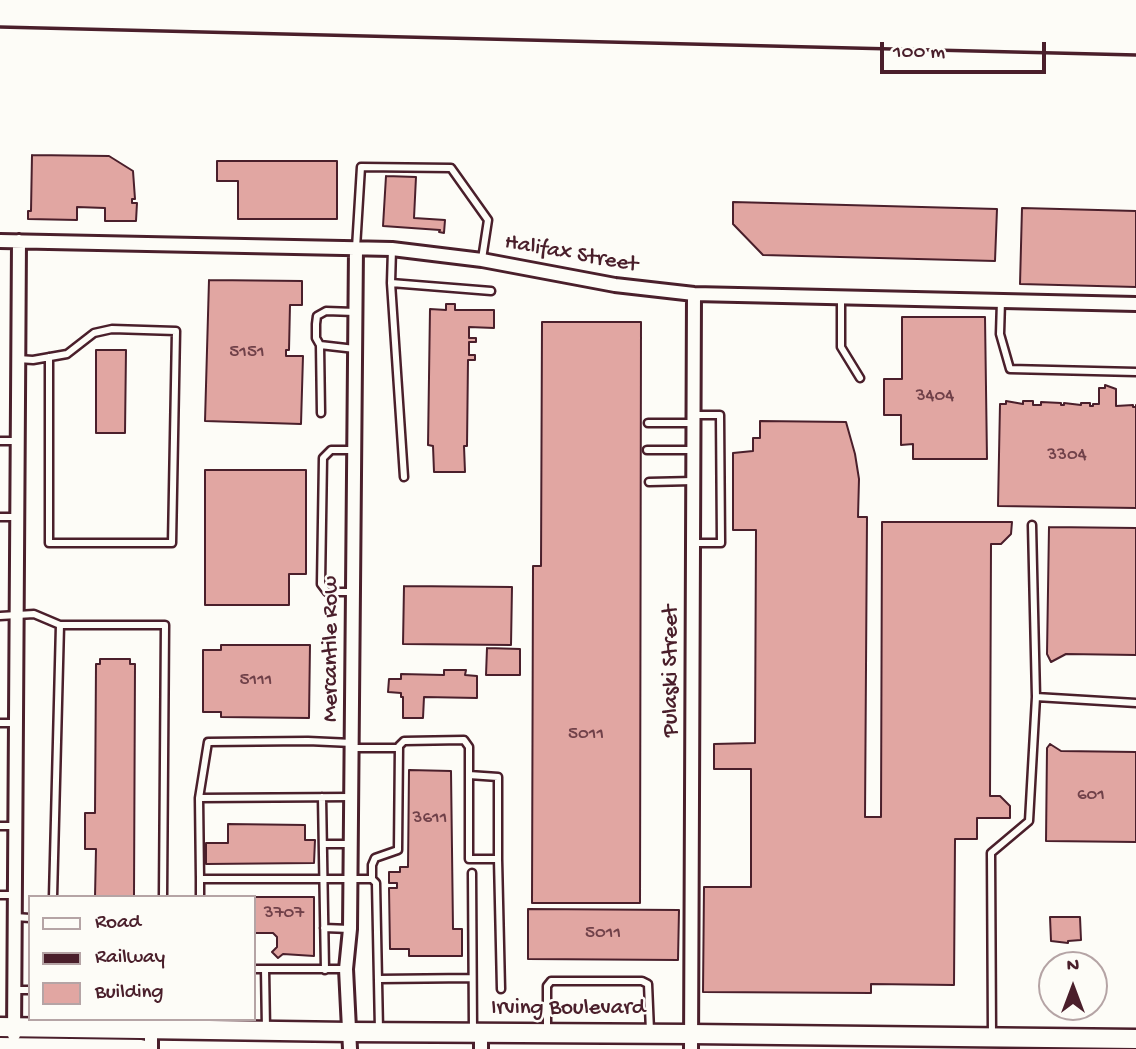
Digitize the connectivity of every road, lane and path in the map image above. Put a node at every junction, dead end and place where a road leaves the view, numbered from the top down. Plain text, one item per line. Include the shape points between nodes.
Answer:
1 (0, 241) edge
2 (19, 241) junction
3 (356, 248) junction
4 (392, 249) junction
5 (482, 260) junction
6 (391, 283) junction
7 (491, 291) dead end
8 (694, 294) junction
9 (841, 298) junction
10 (1002, 301) junction
11 (1136, 304) edge
12 (356, 312) junction
13 (320, 345) junction
14 (355, 349) junction
15 (48, 357) junction
16 (18, 359) junction
17 (1136, 372) edge
18 (860, 379) dead end
19 (321, 413) dead end
20 (694, 419) junction
21 (648, 423) dead end
22 (0, 441) edge
23 (17, 441) junction
24 (355, 450) junction
25 (648, 450) dead end
26 (694, 450) junction
27 (404, 477) dead end
28 (694, 481) junction
29 (649, 482) dead end
30 (0, 517) edge
31 (17, 517) junction
32 (1032, 525) dead end
33 (693, 543) junction
34 (354, 592) junction
35 (16, 614) junction
36 (0, 616) edge
37 (60, 625) junction
38 (1036, 697) junction
39 (1136, 703) edge
40 (0, 723) edge
41 (16, 723) junction
42 (352, 746) junction
43 (399, 748) junction
44 (469, 775) junction
45 (322, 797) junction
46 (352, 797) junction
47 (199, 799) junction
48 (0, 826) edge
49 (15, 826) junction
50 (323, 844) junction
51 (351, 844) junction
52 (498, 859) junction
53 (472, 873) dead end
54 (324, 878) junction
55 (351, 878) junction
56 (200, 879) junction
57 (372, 879) junction
58 (0, 895) edge
59 (15, 895) junction
60 (53, 895) edge
61 (163, 895) edge
62 (200, 895) edge
63 (15, 918) junction
64 (28, 918) edge
65 (324, 928) junction
66 (350, 929) junction
67 (256, 969) edge
68 (265, 969) junction
69 (346, 969) junction
70 (325, 970) junction
71 (472, 978) junction
72 (379, 979) junction
73 (501, 989) dead end
74 (15, 990) junction
75 (28, 990) edge
76 (109, 1024) edge
77 (205, 1025) edge
78 (236, 1025) edge
79 (158, 1026) edge
80 (7, 1027) edge
81 (266, 1031) junction
82 (379, 1033) junction
83 (547, 1033) junction
84 (650, 1034) junction
85 (478, 1038) edge
86 (992, 1038) junction
87 (1136, 1039) edge
88 (349, 1041) edge
89 (691, 1041) edge
90 (786, 1042) edge
91 (1032, 1043) edge
92 (9, 1048) edge
93 (141, 1049) edge
94 (151, 1049) edge

1 - 2 street, Halifax Street
2 - 3 street, Halifax Street
2 - 16 street
3 - 4 street, Halifax Street
3 - 5 lane via 362,167 451,168 488,220
3 - 12 street, Mercantile Row
4 - 5 street, Halifax Street
4 - 6 lane
5 - 8 street, Halifax Street via 615,285
6 - 7 lane
6 - 27 lane
8 - 9 street, Halifax Street
8 - 20 street, Pulaski Street
9 - 10 street, Halifax Street
9 - 18 lane via 841,347
10 - 11 street, Halifax Street
10 - 17 lane via 1000,334 1010,369
12 - 13 lane via 326,311 317,316
12 - 14 street, Mercantile Row
13 - 14 lane
13 - 19 lane
14 - 24 street, Mercantile Row
15 - 15 lane via 67,354 94,333 176,331 172,543 49,543
15 - 16 lane
16 - 23 street
20 - 21 lane
20 - 26 street, Pulaski Street
20 - 33 lane via 720,415 721,543
22 - 23 lane
23 - 31 street
24 - 34 street, Mercantile Row
24 - 34 lane via 331,450 323,458 321,584 327,592
25 - 26 lane
26 - 28 street, Pulaski Street
28 - 29 lane
28 - 33 street, Pulaski Street
30 - 31 lane
31 - 35 street
32 - 38 lane
33 - 89 street, Pulaski Street
34 - 42 street, Mercantile Row
35 - 36 lane
35 - 37 lane via 34,614
35 - 41 street
37 - 60 lane
37 - 61 lane via 165,625
38 - 39 lane
38 - 86 lane via 1029,821 991,853
40 - 41 lane
41 - 49 street
42 - 43 lane
42 - 46 street, Mercantile Row
42 - 47 lane via 308,741 208,742
43 - 44 lane via 404,741 464,740 469,747
43 - 57 lane via 398,850 375,858
44 - 52 lane via 498,777
44 - 52 lane via 469,859
45 - 46 lane
45 - 47 lane
45 - 50 lane
46 - 51 street, Mercantile Row
47 - 56 lane
48 - 49 lane
49 - 59 street
50 - 51 lane
50 - 54 lane
51 - 55 street, Mercantile Row
52 - 73 lane
53 - 71 lane
54 - 55 lane
54 - 56 lane
54 - 65 lane
55 - 57 lane
55 - 66 street, Mercantile Row
56 - 62 lane
57 - 72 lane via 376,883
58 - 59 lane
59 - 63 street
63 - 64 lane
63 - 74 street
65 - 66 lane
65 - 70 lane
66 - 69 street, Mercantile Row
67 - 68 lane
68 - 70 lane
68 - 81 lane
69 - 70 lane
69 - 88 street, Mercantile Row
71 - 72 lane
71 - 85 lane
72 - 82 lane
74 - 75 lane
74 - 80 street
76 - 79 main road, Irving Boulevard
76 - 80 main road, Irving Boulevard
77 - 78 main road, Irving Boulevard
77 - 79 main road, Irving Boulevard
78 - 81 main road, Irving Boulevard
79 - 94 street
80 - 92 street
81 - 88 main road, Irving Boulevard
82 - 85 main road, Irving Boulevard
82 - 88 main road, Irving Boulevard
83 - 84 main road, Irving Boulevard
83 - 84 lane via 547,986 551,981 642,981 648,984
83 - 85 main road, Irving Boulevard
84 - 89 main road, Irving Boulevard
86 - 90 main road, Irving Boulevard
86 - 91 main road, Irving Boulevard
87 - 91 main road, Irving Boulevard
89 - 90 main road, Irving Boulevard
92 - 93 main road

